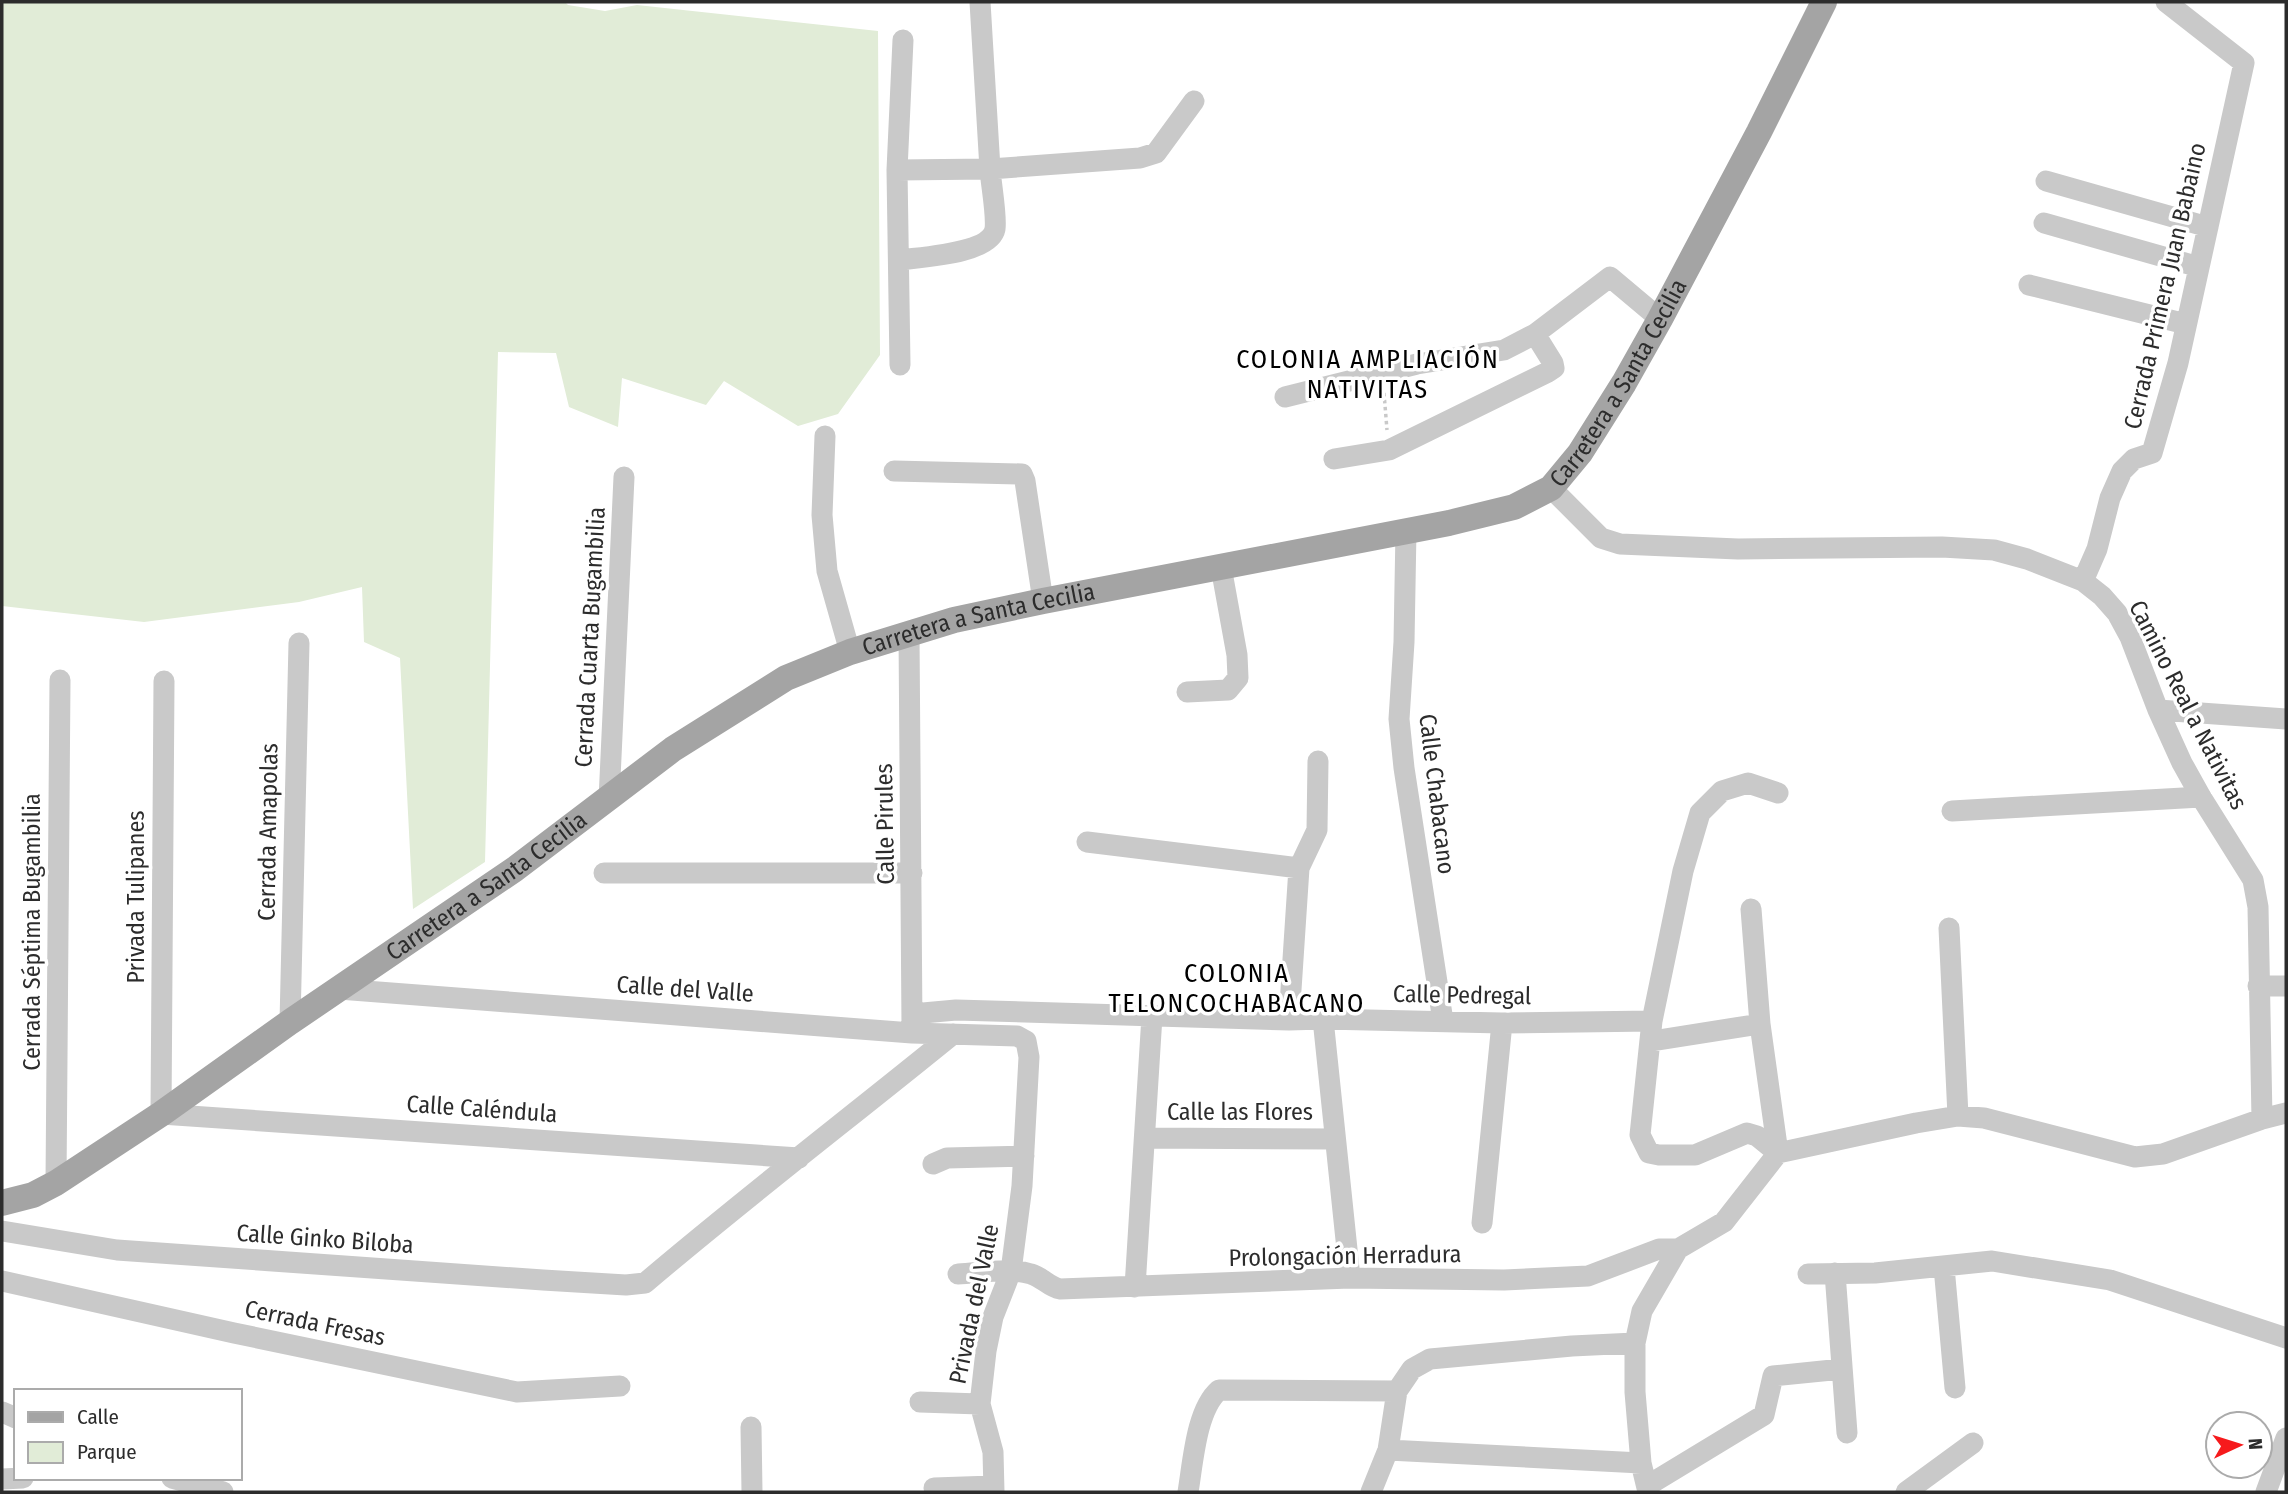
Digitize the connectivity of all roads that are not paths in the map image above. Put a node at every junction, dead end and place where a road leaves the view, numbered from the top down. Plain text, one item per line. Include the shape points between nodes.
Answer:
1 (980, 2) edge
2 (1824, 2) edge
3 (2166, 2) edge
4 (903, 40) dead end
5 (1194, 101) dead end
6 (990, 169) junction
7 (897, 170) junction
8 (2046, 181) dead end
9 (2044, 223) dead end
10 (2208, 227) junction
11 (900, 260) junction
12 (2199, 267) junction
13 (2029, 285) dead end
14 (1660, 319) junction
15 (2186, 324) junction
16 (1535, 334) junction
17 (900, 365) dead end
18 (1285, 397) dead end
19 (825, 436) dead end
20 (1334, 459) dead end
21 (894, 471) dead end
22 (624, 477) dead end
23 (1551, 488) junction
24 (1406, 530) junction
25 (1221, 566) junction
26 (2083, 581) junction
27 (1043, 601) junction
28 (909, 634) junction
29 (299, 643) dead end
30 (850, 652) junction
31 (60, 680) dead end
32 (164, 681) dead end
33 (1187, 692) dead end
34 (2158, 710) junction
35 (2286, 719) edge
36 (1318, 761) dead end
37 (1779, 793) dead end
38 (2201, 797) junction
39 (609, 800) junction
40 (1951, 811) dead end
41 (1087, 842) dead end
42 (1300, 868) junction
43 (604, 873) dead end
44 (912, 873) junction
45 (1751, 909) dead end
46 (1949, 928) dead end
47 (2258, 986) junction
48 (2286, 986) edge
49 (339, 989) junction
50 (1152, 1016) junction
51 (1324, 1019) junction
52 (1289, 1020) junction
53 (1443, 1021) junction
54 (290, 1022) junction
55 (912, 1023) junction
56 (1502, 1023) junction
57 (1760, 1024) junction
58 (1652, 1031) junction
59 (953, 1034) junction
60 (1026, 1041) joint
61 (2286, 1113) edge
62 (161, 1114) junction
63 (1958, 1116) junction
64 (2262, 1119) junction
65 (1146, 1138) junction
66 (1335, 1139) junction
67 (1778, 1153) junction
68 (1024, 1156) junction
69 (799, 1158) junction
70 (933, 1164) dead end
71 (56, 1184) junction
72 (2, 1203) edge
73 (1482, 1223) dead end
74 (2, 1231) edge
75 (1678, 1249) junction
76 (1944, 1267) junction
77 (1011, 1271) junction
78 (1835, 1273) junction
79 (958, 1274) dead end
80 (1808, 1274) dead end
81 (1350, 1278) junction
82 (2, 1281) edge
83 (1135, 1287) junction
84 (2286, 1338) edge
85 (1635, 1343) junction
86 (1842, 1369) junction
87 (620, 1386) dead end
88 (1955, 1388) dead end
89 (1397, 1391) junction
90 (920, 1402) dead end
91 (980, 1404) junction
92 (751, 1427) dead end
93 (1847, 1433) dead end
94 (2286, 1438) edge
95 (1973, 1443) dead end
96 (1388, 1450) junction
97 (1641, 1463) junction
98 (179, 1480) edge
99 (2275, 1482) edge
100 (934, 1488) dead end
101 (994, 1489) edge
102 (1648, 1489) edge
103 (223, 1492) edge
104 (751, 1492) edge
105 (1188, 1492) edge
106 (1371, 1492) edge
107 (1906, 1492) edge

1 - 6 street
2 - 14 main road, Carretera a Santa Cecilia
3 - 10 street, Cerrada Primera Juan Babaino via 2244,63
4 - 7 street
5 - 6 street via 1156,153
6 - 7 street
6 - 11 street via 995,230 990,240 971,249
7 - 11 street
8 - 10 street
9 - 12 street
10 - 12 street, Cerrada Primera Juan Babaino
11 - 17 street
12 - 15 street, Cerrada Primera Juan Babaino
13 - 15 street
14 - 16 street via 1610,277
14 - 23 main road, Carretera a Santa Cecilia via 1580,453
15 - 26 street, Cerrada Primera Juan Babaino via 2152,453 2134,459 2122,471
16 - 18 street via 1504,349 1381,372
16 - 20 street via 1554,368 1389,450
19 - 30 street via 822,515 827,570
21 - 27 street via 1022,474
22 - 39 street, Cerrada Cuarta Bugambilia
23 - 24 main road, Carretera a Santa Cecilia via 1514,508
23 - 26 street, Camino Real a Nativitas via 1601,538 1620,544 1994,550
24 - 25 main road, Carretera a Santa Cecilia
24 - 53 street, Calle Chabacano via 1399,719
25 - 27 main road, Carretera a Santa Cecilia
25 - 33 street via 1238,678 1228,690
26 - 34 street, Camino Real a Nativitas via 2117,613
27 - 28 main road, Carretera a Santa Cecilia
28 - 30 main road, Carretera a Santa Cecilia
28 - 44 street, Calle Pirules
29 - 54 street, Cerrada Amapolas
30 - 39 main road, Carretera a Santa Cecilia via 763,692 673,750
31 - 71 street, Cerrada Séptima Bugambilia
32 - 62 street, Privada Tulipanes
34 - 35 street
34 - 38 street, Camino Real a Nativitas
36 - 42 street via 1317,830
37 - 58 street via 1748,783 1722,791 1700,813 1683,871
38 - 40 street
38 - 47 street, Camino Real a Nativitas via 2253,880 2258,907
39 - 49 main road, Carretera a Santa Cecilia
41 - 42 street
42 - 52 street
43 - 44 street
44 - 55 street, Calle Pirules
45 - 57 street
46 - 63 street
47 - 48 street
47 - 64 street, Camino Real a Nativitas
49 - 54 main road, Carretera a Santa Cecilia
49 - 55 street, Calle del Valle
50 - 52 street, Calle Pedregal
50 - 55 street, Calle Pedregal via 956,1010
50 - 65 street
51 - 52 street, Calle Pedregal
51 - 53 street, Calle Pedregal
51 - 66 street
53 - 56 street, Calle Pedregal
54 - 62 main road, Carretera a Santa Cecilia
55 - 59 street, Calle del Valle
56 - 58 street, Calle Pedregal
56 - 73 street
57 - 58 street, Calle Pedregal
57 - 67 street
58 - 67 street via 1640,1135 1649,1153 1695,1155 1747,1133
59 - 60 street, Calle del Valle
59 - 69 street
60 - 68 street, Privada del Valle
61 - 64 street
62 - 69 street, Calle Caléndula
62 - 71 main road, Carretera a Santa Cecilia
63 - 64 street via 1984,1118 2135,1157 2163,1154
63 - 67 street
65 - 66 street, Calle las Flores
65 - 83 street
66 - 81 street
67 - 75 street via 1724,1223
68 - 70 street via 947,1158
68 - 77 street, Privada del Valle
69 - 74 street, Calle Ginko Biloba via 645,1283 626,1285 117,1251
71 - 72 main road, Carretera a Santa Cecilia
75 - 81 street, Prolongación Herradura via 1659,1249 1588,1276
75 - 85 street via 1642,1311
76 - 78 street
76 - 84 street via 1992,1261 2110,1280
76 - 88 street
77 - 79 street
77 - 83 street, Prolongación Herradura via 1032,1274 1060,1289
77 - 91 street, Privada del Valle via 993,1317
78 - 80 street
78 - 86 street
81 - 83 street, Prolongación Herradura
82 - 87 street, Cerrada Fresas via 517,1392
85 - 89 street via 1430,1359 1412,1369
85 - 97 street
86 - 93 street
86 - 102 street via 1773,1376 1764,1415
89 - 96 street
89 - 105 street via 1219,1390 1209,1399
90 - 91 street
91 - 101 street, Privada del Valle via 993,1452
92 - 104 street
94 - 99 street
95 - 107 street
96 - 97 street
96 - 106 street
97 - 102 street
98 - 103 street
100 - 101 street

